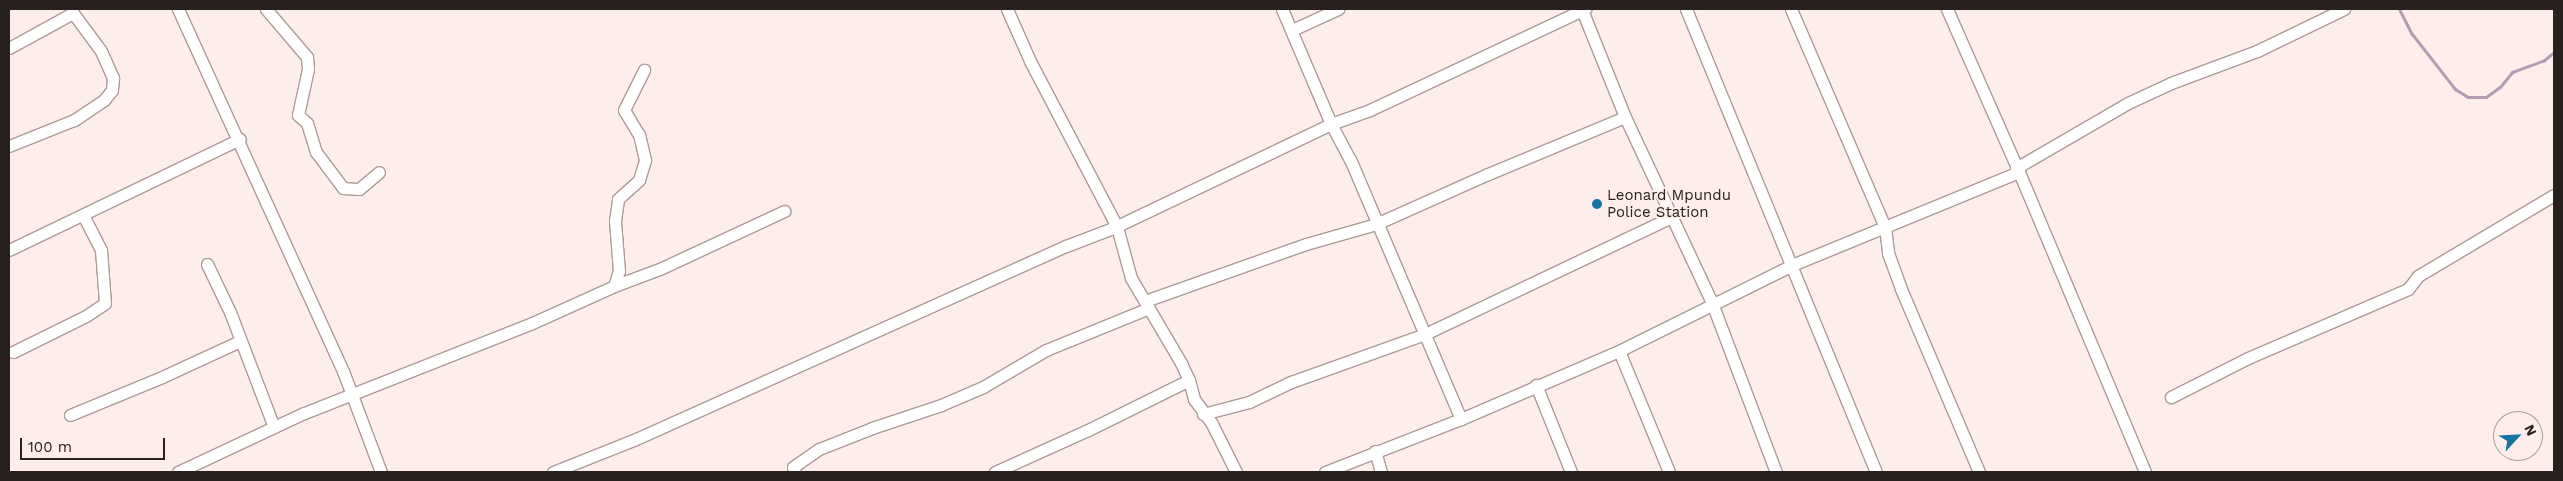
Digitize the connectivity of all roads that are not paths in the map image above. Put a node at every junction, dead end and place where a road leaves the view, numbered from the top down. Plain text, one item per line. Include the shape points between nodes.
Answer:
1 (178, 9) edge
2 (266, 9) edge
3 (1007, 9) edge
4 (1282, 9) edge
5 (1338, 9) edge
6 (1584, 9) edge
7 (1686, 9) edge
8 (1791, 9) edge
9 (1947, 9) edge
10 (2344, 9) edge
11 (1567, 12) edge
12 (2324, 14) edge
13 (1292, 30) junction
14 (9, 48) edge
15 (644, 70) dead end
16 (1625, 117) junction
17 (1331, 124) junction
18 (240, 139) junction
19 (9, 146) edge
20 (2017, 170) junction
21 (379, 172) dead end
22 (2554, 195) edge
23 (784, 211) dead end
24 (84, 216) junction
25 (1671, 217) junction
26 (1376, 224) junction
27 (1885, 226) junction
28 (1117, 227) junction
29 (9, 250) edge
30 (208, 264) dead end
31 (1792, 265) junction
32 (614, 286) junction
33 (1712, 303) junction
34 (1147, 305) junction
35 (1425, 334) junction
36 (240, 341) junction
37 (1619, 351) junction
38 (13, 352) dead end
39 (1189, 380) junction
40 (1536, 385) junction
41 (351, 394) junction
42 (2171, 397) dead end
43 (1203, 414) junction
44 (70, 415) dead end
45 (1461, 419) junction
46 (274, 427) junction
47 (1376, 451) junction
48 (794, 470) edge
49 (178, 472) edge
50 (380, 472) edge
51 (553, 472) edge
52 (782, 472) edge
53 (995, 472) edge
54 (1236, 472) edge
55 (1325, 472) edge
56 (1381, 472) edge
57 (1570, 472) edge
58 (1669, 472) edge
59 (1776, 472) edge
60 (1876, 472) edge
61 (1979, 472) edge
62 (2145, 472) edge

1 - 18 street
2 - 21 street via 308,57 298,115 307,123 316,152 343,188 359,189
3 - 28 street via 1030,61
4 - 13 street
5 - 13 street
6 - 11 street
6 - 16 street
7 - 31 street
8 - 27 street
9 - 20 street
10 - 12 street
11 - 17 street via 1370,110
12 - 20 street via 2257,50 2128,103
13 - 17 street
14 - 19 street via 73,13 101,51 113,78 112,90 74,120
15 - 32 street via 624,110 639,135 645,160 639,180 618,199 615,221 619,271
16 - 25 street
16 - 26 street
17 - 26 street via 1350,159
17 - 28 street
18 - 24 street
18 - 41 street
20 - 27 street
20 - 62 street
22 - 42 street via 2418,276 2408,288 2248,358
23 - 32 street via 684,259
24 - 29 street
24 - 38 street via 101,250 105,303 86,316
25 - 33 street
25 - 35 street
26 - 34 street via 1306,244
26 - 35 street
27 - 31 street
27 - 61 street via 1888,253 1901,289
28 - 34 street via 1131,278
28 - 51 street via 1066,246 636,439
30 - 36 street
31 - 33 street
31 - 60 street
32 - 41 street via 530,324
33 - 37 street
33 - 59 street
34 - 39 street
34 - 48 street via 1046,350 984,387 819,449
35 - 43 street via 1291,382 1250,402
35 - 45 street
36 - 44 street
36 - 46 street
37 - 40 street
37 - 58 street
39 - 43 street via 1194,399
39 - 53 street
40 - 45 street
40 - 57 street
41 - 46 street
41 - 50 street
43 - 54 street via 1212,424
45 - 47 street
46 - 49 street
47 - 55 street
47 - 56 street
48 - 52 street

